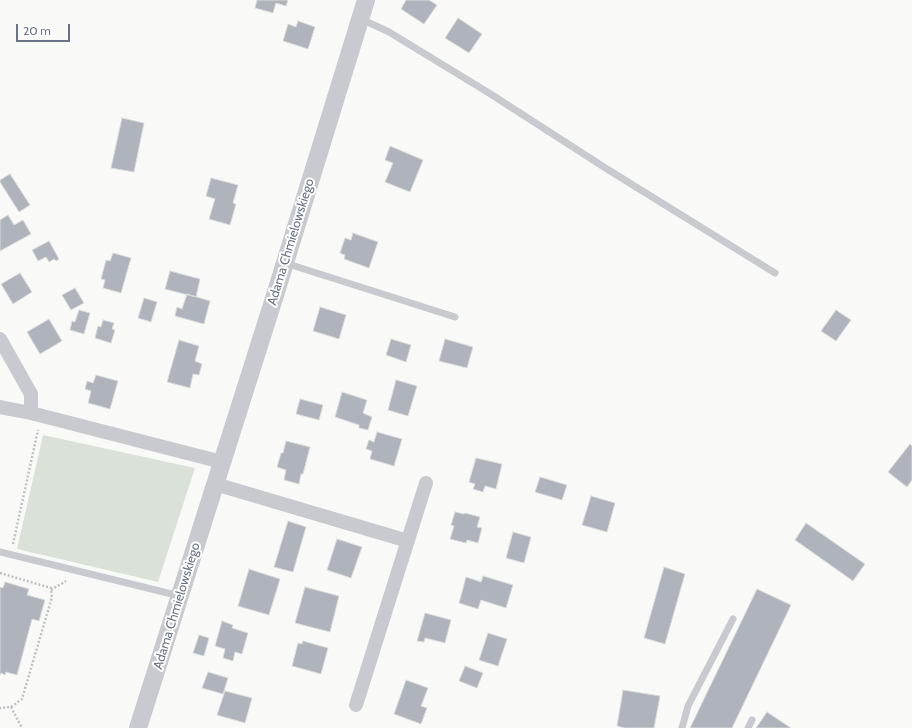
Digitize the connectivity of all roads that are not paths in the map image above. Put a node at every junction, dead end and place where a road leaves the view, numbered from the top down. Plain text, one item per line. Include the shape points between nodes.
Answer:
1 (366, 0) edge
2 (360, 19) junction
3 (285, 263) junction
4 (775, 273) dead end
5 (455, 317) dead end
6 (0, 339) edge
7 (0, 407) edge
8 (36, 415) junction
9 (222, 462) junction
10 (426, 483) dead end
11 (215, 484) junction
12 (408, 541) junction
13 (0, 552) edge
14 (180, 596) junction
15 (733, 619) dead end
16 (356, 705) dead end
17 (752, 720) dead end
18 (138, 728) edge
19 (682, 728) edge
20 (748, 728) edge

1 - 2 street, Adama Chmielowskiego
2 - 3 street, Adama Chmielowskiego
2 - 4 lane via 389,32 489,93
3 - 5 lane
3 - 9 street, Adama Chmielowskiego
6 - 8 street via 31,394
7 - 8 street
8 - 9 street
9 - 11 street, Adama Chmielowskiego
10 - 12 street
11 - 12 street
11 - 14 street, Adama Chmielowskiego
12 - 16 street
13 - 14 lane
14 - 18 street, Adama Chmielowskiego
15 - 19 lane via 688,706
17 - 20 lane

